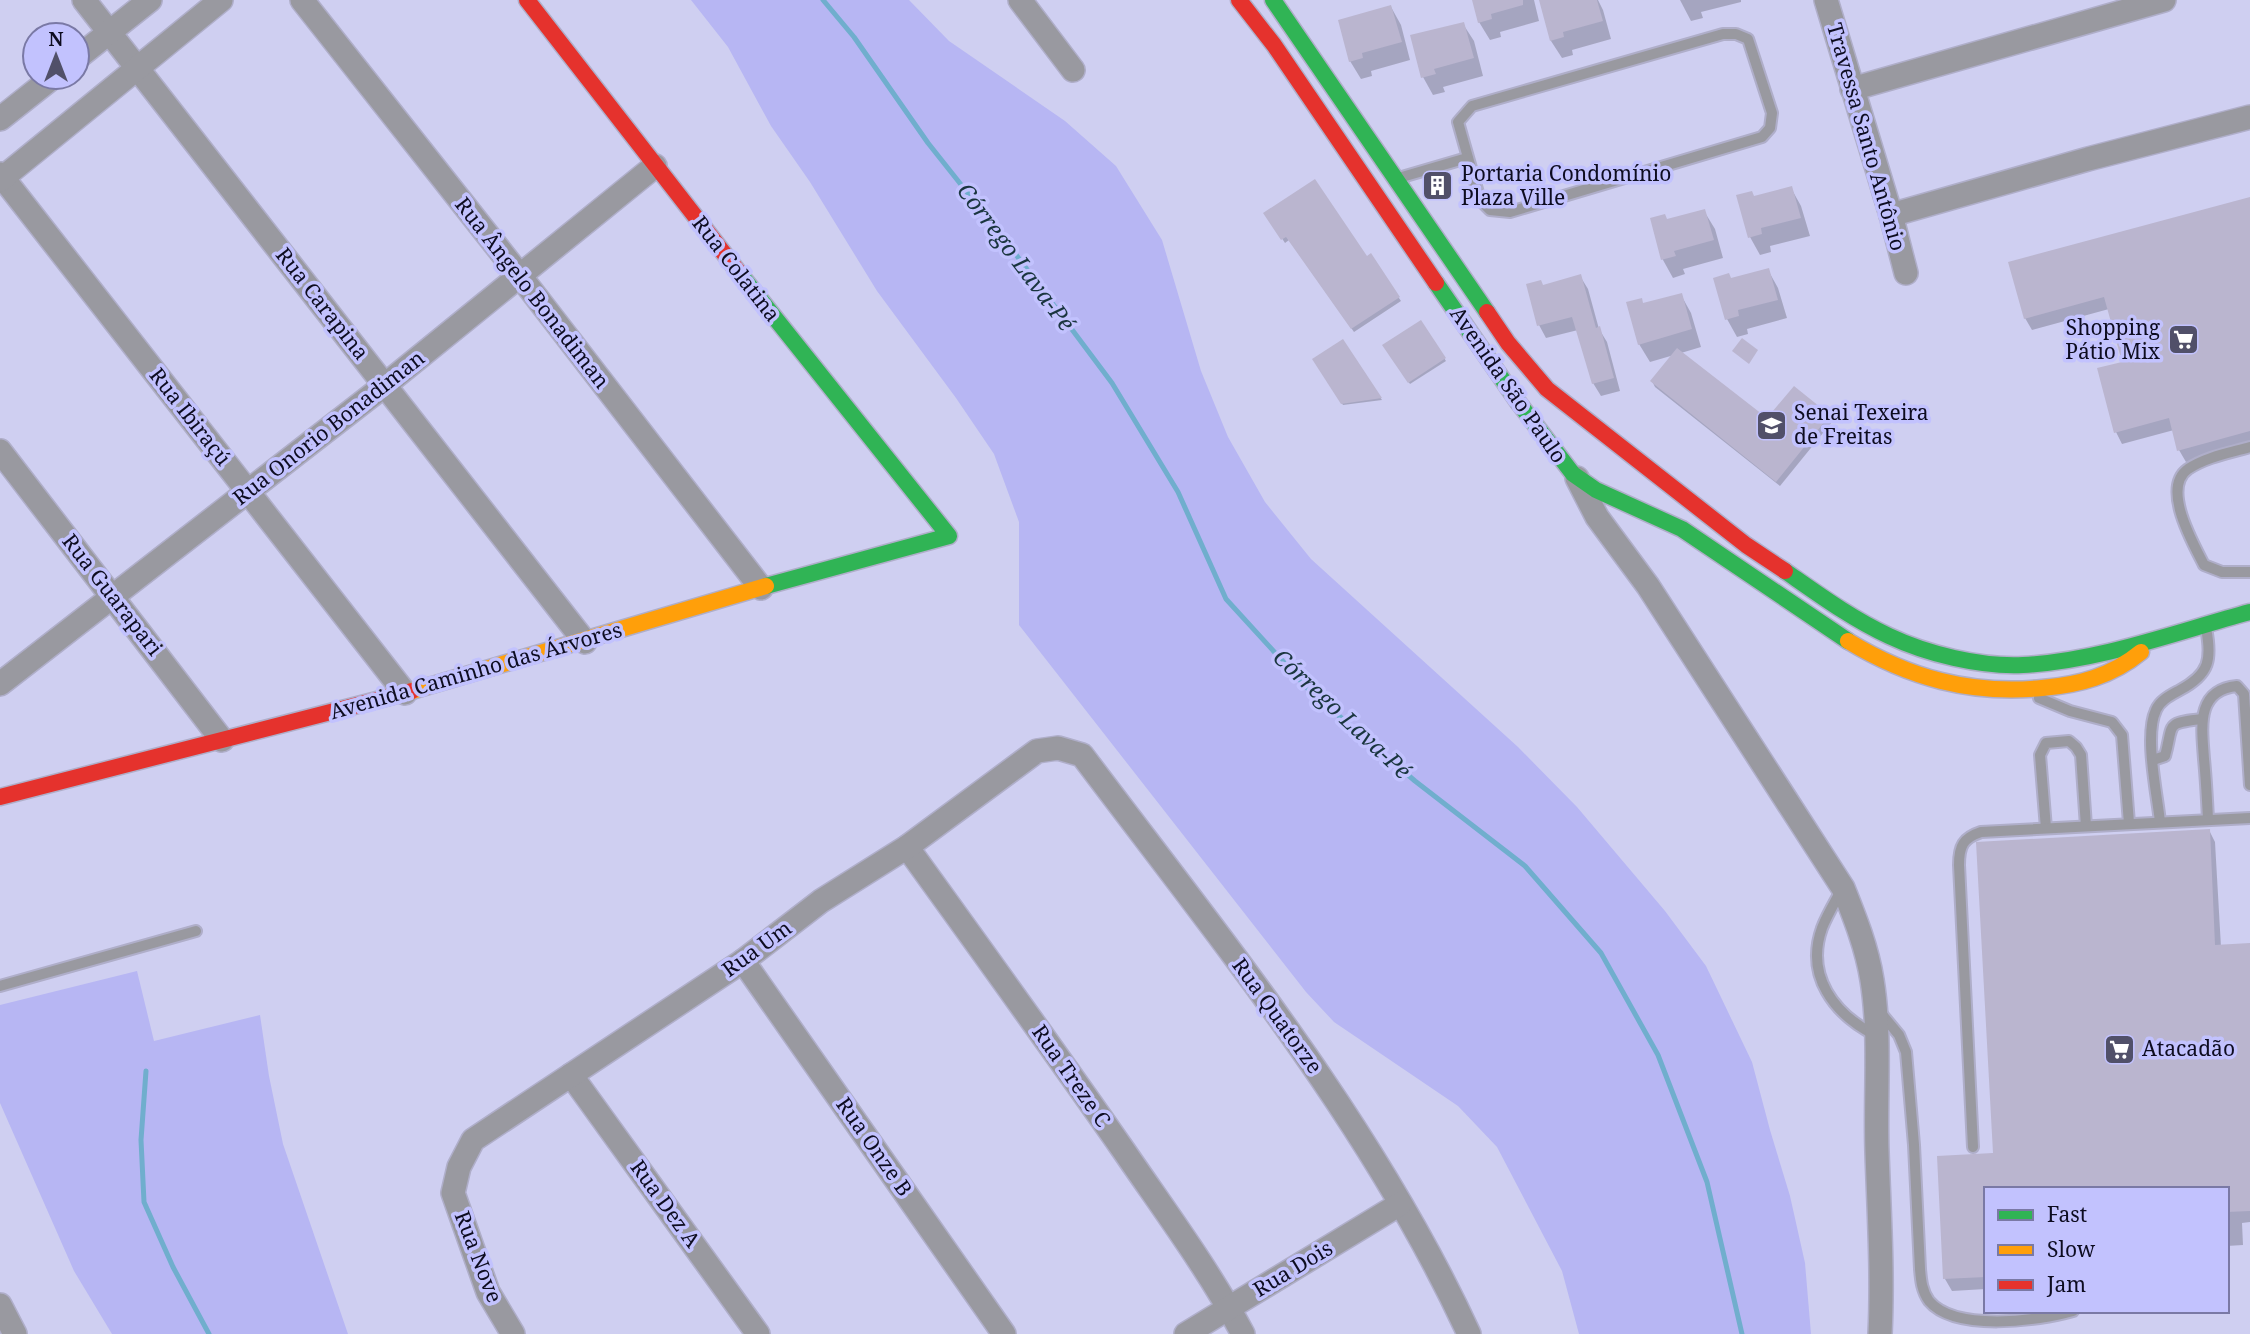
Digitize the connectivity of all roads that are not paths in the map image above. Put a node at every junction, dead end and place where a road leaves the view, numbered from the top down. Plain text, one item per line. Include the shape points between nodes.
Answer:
1 (84, 0) edge
2 (150, 0) edge
3 (221, 0) edge
4 (302, 0) edge
5 (527, 0) edge
6 (1020, 0) edge
7 (1239, 0) edge
8 (1273, 0) edge
9 (1826, 0) edge
10 (2164, 0) edge
11 (110, 32) junction
12 (91, 47) edge
13 (136, 67) junction
14 (1073, 70) dead end
15 (1852, 89) junction
16 (35, 91) edge
17 (2250, 117) edge
18 (0, 119) edge
19 (1467, 159) junction
20 (655, 166) junction
21 (1, 177) edge
22 (1398, 179) junction
23 (1891, 215) junction
24 (1906, 273) dead end
25 (520, 276) junction
26 (384, 385) junction
27 (1612, 442) junction
28 (2250, 447) edge
29 (1597, 450) dead end
30 (0, 451) edge
31 (1648, 466) junction
32 (1580, 471) junction
33 (248, 491) junction
34 (1632, 505) junction
35 (949, 536) joint
36 (1622, 551) junction
37 (2250, 572) edge
38 (761, 588) junction
39 (113, 595) junction
40 (2250, 612) edge
41 (2206, 625) junction
42 (2155, 639) junction
43 (585, 642) junction
44 (0, 684) edge
45 (2020, 691) junction
46 (405, 693) junction
47 (2202, 719) junction
48 (222, 740) junction
49 (1037, 751) joint
50 (2153, 760) junction
51 (2250, 785) edge
52 (0, 797) edge
53 (2250, 818) edge
54 (2208, 819) junction
55 (2160, 822) junction
56 (2129, 823) junction
57 (2087, 826) junction
58 (2046, 828) junction
59 (907, 847) junction
60 (1843, 888) junction
61 (196, 932) dead end
62 (743, 961) junction
63 (0, 986) edge
64 (1875, 1007) junction
65 (1875, 1035) junction
66 (571, 1075) junction
67 (473, 1140) joint
68 (1973, 1147) dead end
69 (1400, 1204) junction
70 (0, 1305) edge
71 (1230, 1308) junction
72 (2063, 1313) edge
73 (15, 1334) edge
74 (513, 1334) edge
75 (758, 1334) edge
76 (1004, 1334) edge
77 (1186, 1334) edge
78 (1243, 1334) edge
79 (1469, 1334) edge
80 (1880, 1334) edge

1 - 11 street, Rua Carapina
2 - 11 street
3 - 13 street
4 - 25 street, Rua Ângelo Bonadiman
5 - 20 street, Rua Colatina
6 - 14 street
7 - 32 street, Avenida São Paulo via 1275,45 1484,356 1561,461
8 - 22 street, Avenida São Paulo
9 - 15 street, Travessa Santo Antônio
10 - 15 street
11 - 12 street
11 - 13 street, Rua Carapina
13 - 21 street
13 - 26 street, Rua Carapina
15 - 23 street, Travessa Santo Antônio
16 - 18 street
17 - 23 street
19 - 19 lane via 1480,200 1490,211 1510,212 1762,137 1770,128 1772,113 1748,39 1723,34 1472,106 1458,122
19 - 22 lane
20 - 25 street, Rua Onorio Bonadiman
20 - 35 street, Rua Colatina
21 - 33 street, Rua Ibiraçú
22 - 27 street, Avenida São Paulo via 1508,343 1547,389
23 - 24 street, Travessa Santo Antônio
25 - 26 street, Rua Onorio Bonadiman
25 - 38 street, Rua Ângelo Bonadiman
26 - 33 street, Rua Onorio Bonadiman
26 - 43 street, Rua Carapina
27 - 29 street
27 - 31 street, Avenida São Paulo
28 - 37 lane via 2187,470 2179,479 2178,493 2180,512 2204,565 2222,572
30 - 39 street, Rua Guarapari
31 - 34 street via 1648,480
31 - 42 street, Avenida São Paulo via 1746,545 1844,611 1888,636 1932,653 2021,665 2087,657
32 - 34 street, Avenida São Paulo via 1600,492
32 - 36 street via 1597,517
33 - 39 street, Rua Onorio Bonadiman
33 - 46 street, Rua Ibiraçú
34 - 36 street via 1622,534
34 - 45 street, Avenida São Paulo via 1680,528 1833,633 1875,656 1924,676 1975,689
35 - 38 street, Avenida Caminho das Árvores
36 - 60 street
38 - 43 street, Avenida Caminho das Árvores
39 - 44 street, Rua Onorio Bonadiman
39 - 48 street, Rua Guarapari
40 - 41 street, Avenida São Paulo
41 - 42 street, Avenida São Paulo
41 - 50 lane via 2209,665 2157,707 2151,723
42 - 45 street, Avenida São Paulo via 2132,661 2101,678
43 - 46 street, Avenida Caminho das Árvores
45 - 56 lane via 2112,722 2123,735
46 - 48 street, Avenida Caminho das Árvores
47 - 50 lane via 2177,722 2170,728 2165,756
47 - 51 lane via 2213,695 2225,687 2237,686 2244,694
47 - 54 lane
48 - 52 street, Avenida Caminho das Árvores
49 - 59 street, Rua Um
49 - 69 street, Rua Quatorze via 1058,748 1082,755 1323,1081
50 - 55 lane
53 - 54 lane
54 - 55 lane
55 - 56 lane
56 - 57 lane
57 - 58 lane
57 - 58 lane via 2081,755 2069,741 2046,743 2040,755
58 - 68 lane via 1981,832 1963,841 1959,851
59 - 62 street, Rua Um via 821,901
59 - 71 street, Rua Treze C
60 - 64 street via 1859,928
60 - 65 lane via 1817,948 1820,972 1825,991 1839,1010
61 - 63 lane
62 - 66 street, Rua Um
62 - 76 street, Rua Onze B
64 - 65 street
64 - 72 lane via 1899,1035 1906,1052 1920,1269 1929,1300 1943,1312 1964,1319 2032,1319
65 - 80 street via 1883,1278
66 - 67 street, Rua Um
66 - 75 street, Rua Dez A
67 - 74 street, Rua Nove via 459,1167 453,1193 488,1292
69 - 71 street, Rua Dois
69 - 79 street, Rua Quatorze via 1444,1279
70 - 73 street
71 - 77 street, Rua Dois
71 - 78 street, Rua Treze C

